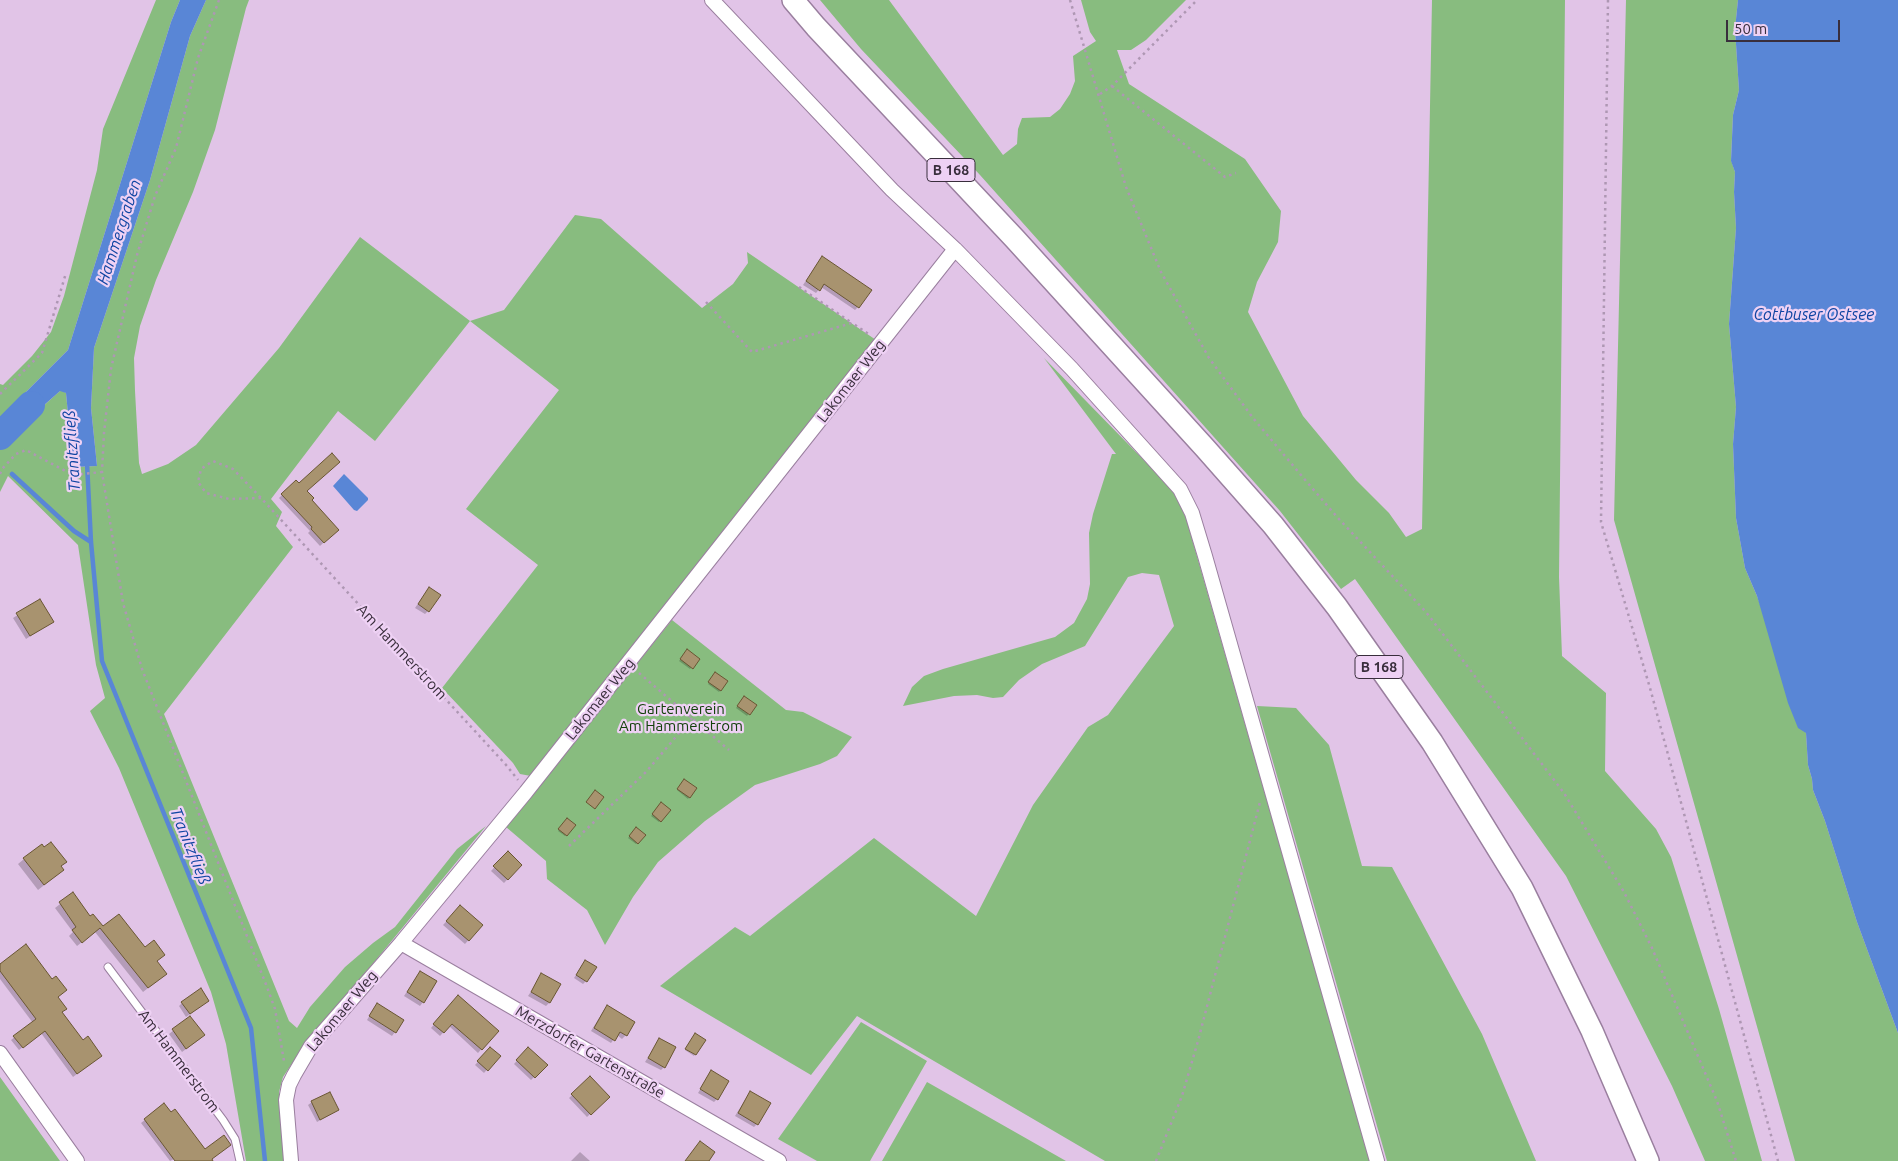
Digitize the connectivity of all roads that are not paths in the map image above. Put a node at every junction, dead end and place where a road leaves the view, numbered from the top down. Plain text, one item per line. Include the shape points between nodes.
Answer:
1 (712, 0) edge
2 (793, 0) edge
3 (955, 249) junction
4 (401, 943) junction
5 (108, 967) dead end
6 (0, 1052) edge
7 (77, 1161) edge
8 (240, 1161) edge
9 (291, 1161) edge
10 (779, 1161) edge
11 (1377, 1161) edge
12 (1648, 1161) edge

1 - 3 street via 892,190
2 - 12 main road, B 168 via 1199,441 1273,525 1337,608 1432,742 1522,888 1592,1031
3 - 4 street, Lakomaer Weg via 629,664
3 - 11 street via 1072,369 1180,489 1192,513
4 - 9 street, Lakomaer Weg via 311,1046 289,1086 286,1100
4 - 10 street, Merzdorfer Gartenstraße
5 - 8 lane, Am Hammerstrom via 223,1120 235,1139
6 - 7 street

